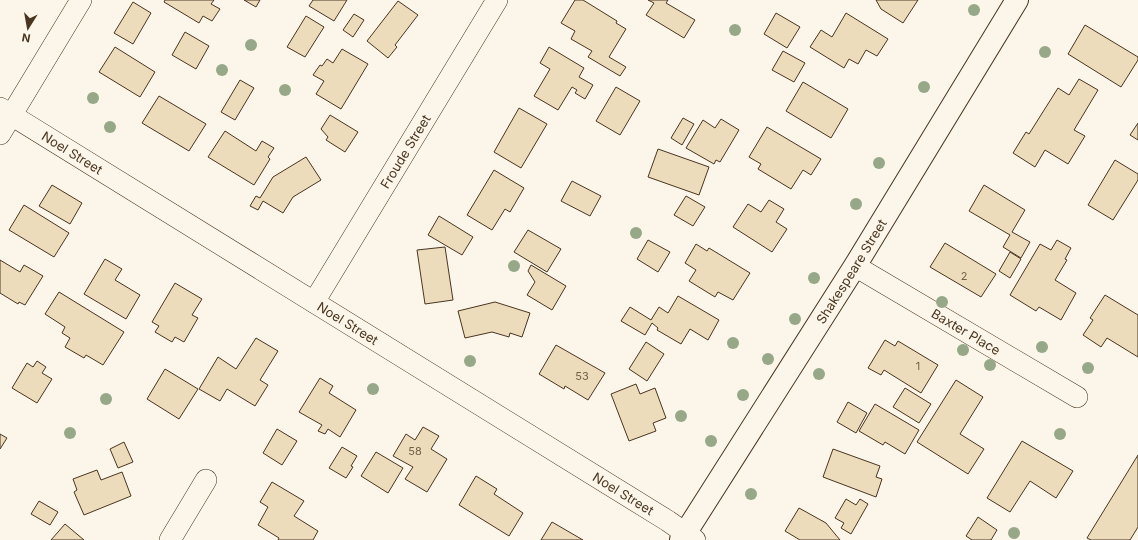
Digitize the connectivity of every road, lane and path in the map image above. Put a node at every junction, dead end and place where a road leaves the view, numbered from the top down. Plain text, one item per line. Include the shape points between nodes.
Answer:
1 (81, 0) edge
2 (497, 0) edge
3 (1017, 0) edge
4 (6, 111) edge
5 (0, 134) edge
6 (855, 266) junction
7 (314, 302) junction
8 (1077, 397) dead end
9 (206, 480) dead end
10 (687, 538) edge
11 (170, 540) edge

1 - 4 street
2 - 7 street, Froude Street
3 - 6 street, Shakespeare Street
4 - 5 street
4 - 7 street, Noel Street
6 - 8 street, Baxter Place
6 - 10 street, Shakespeare Street
7 - 10 street, Noel Street via 668,521
9 - 11 street

